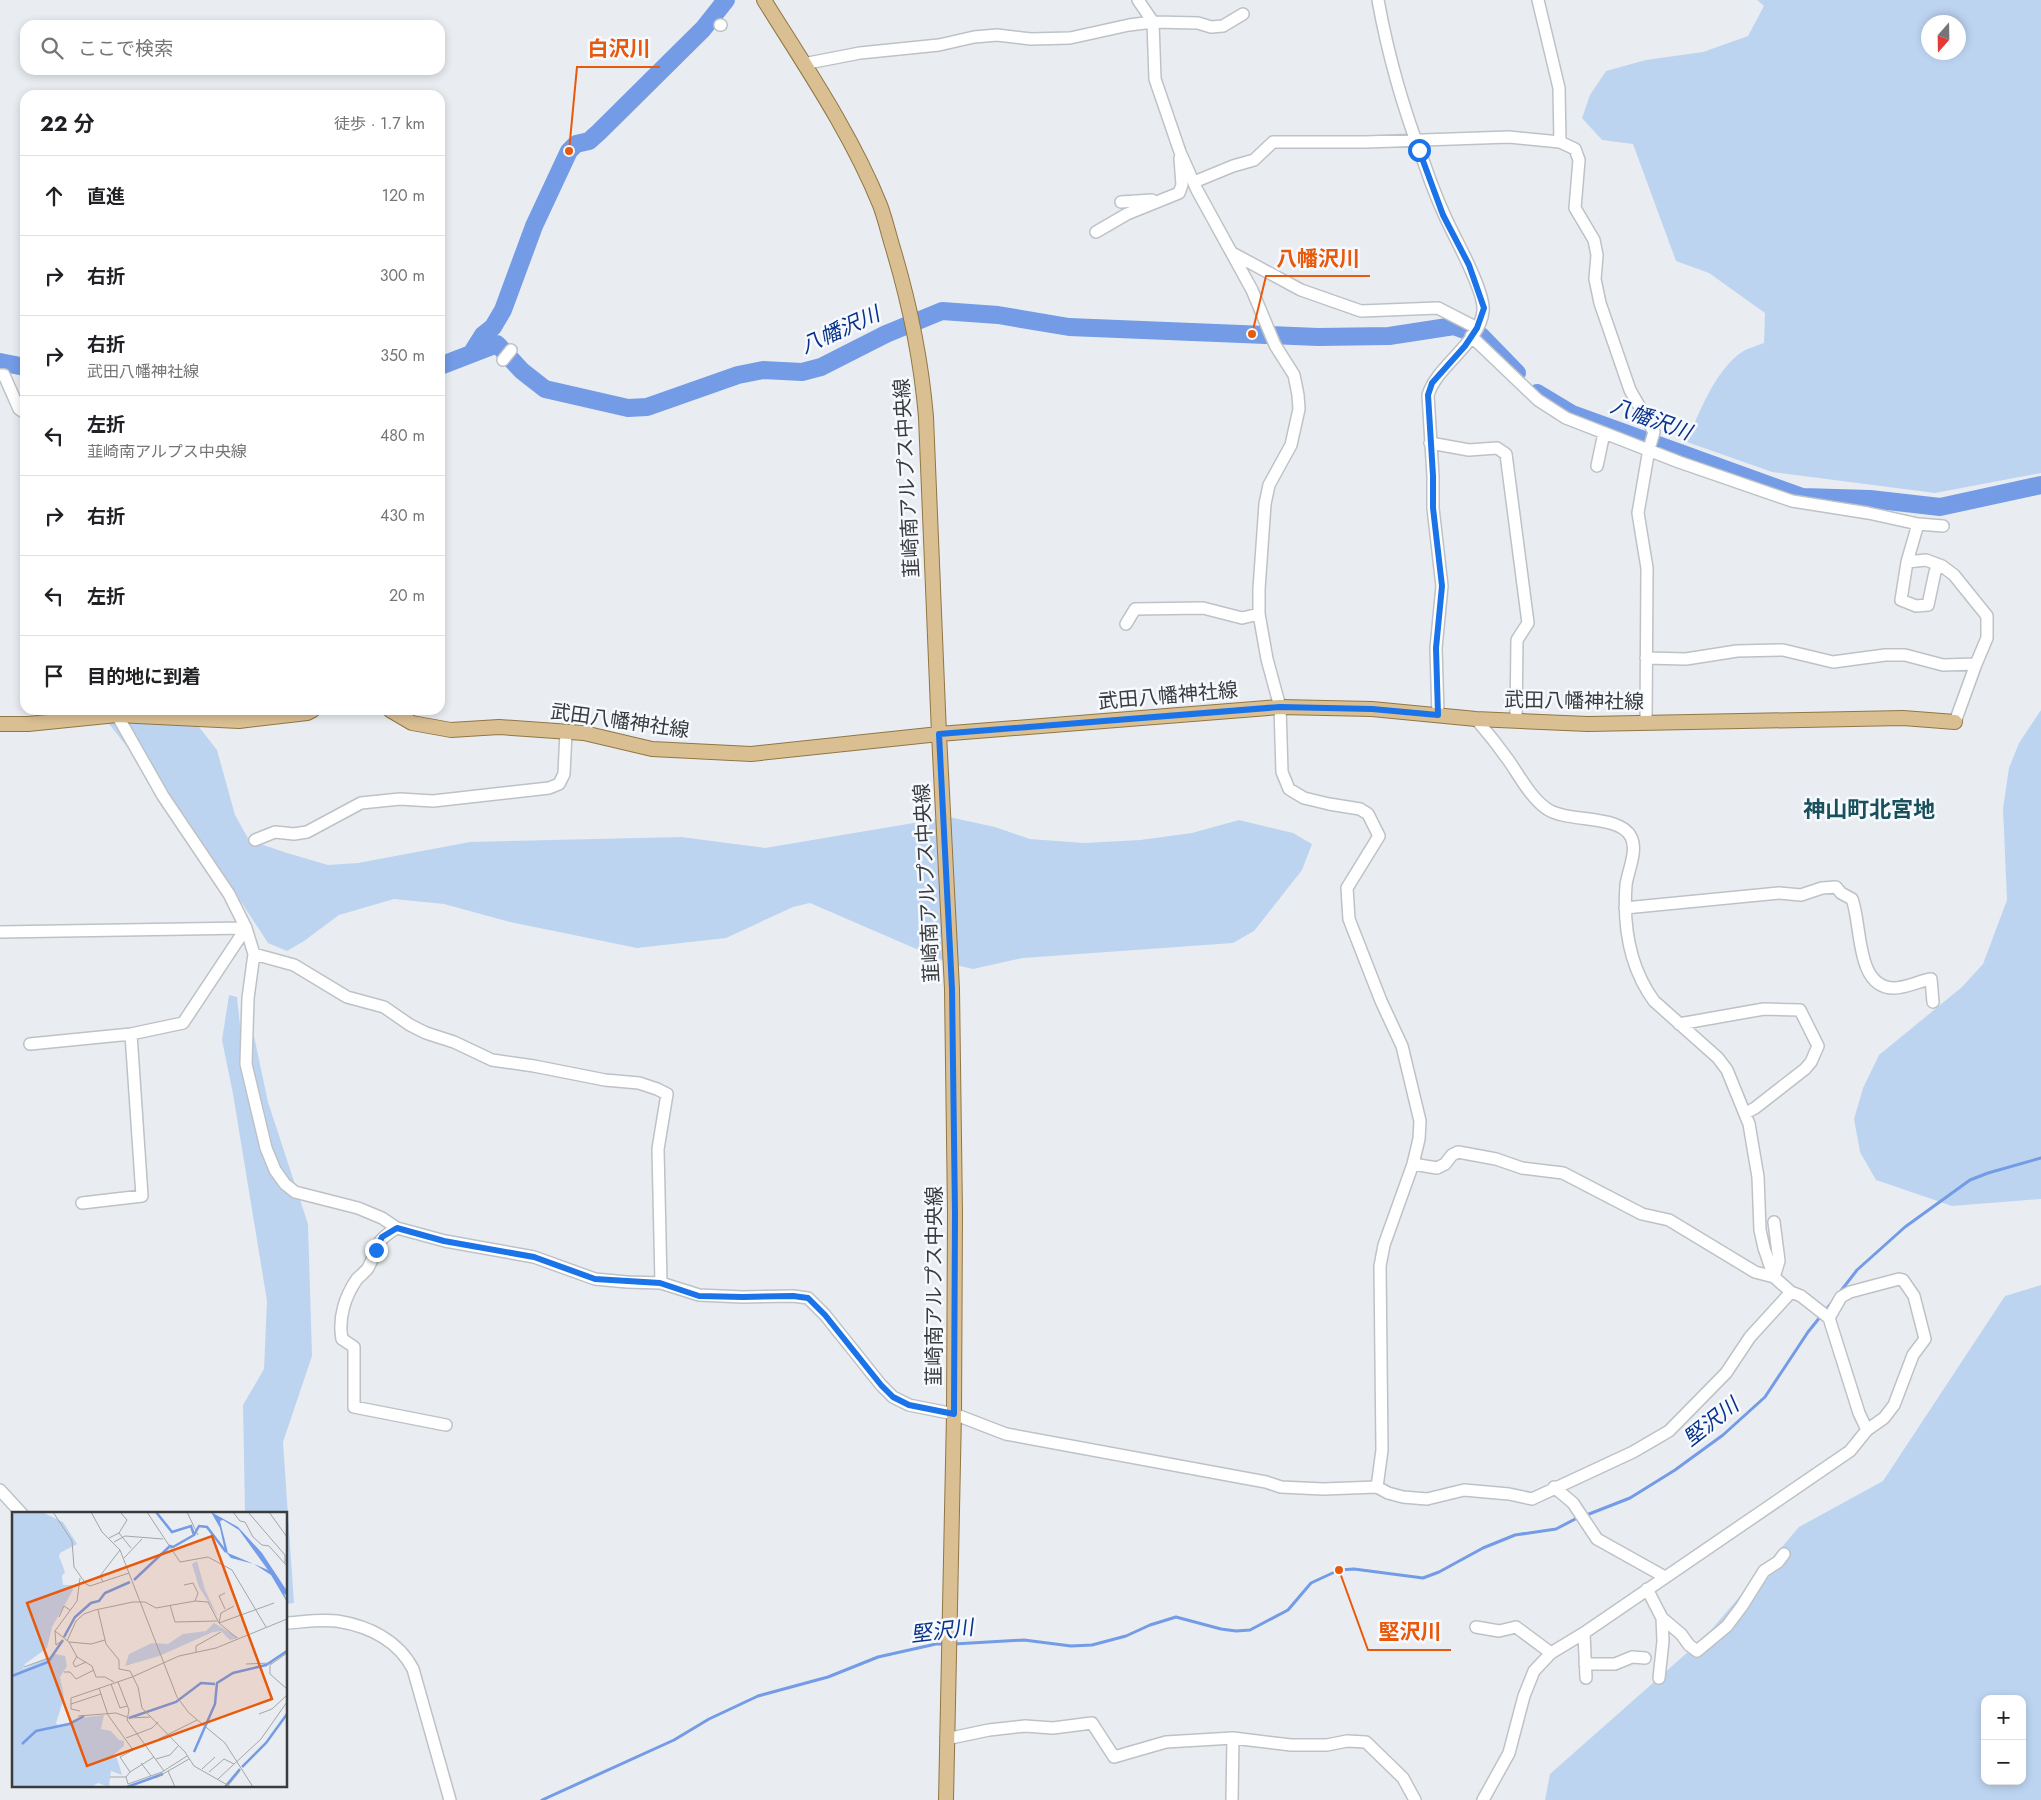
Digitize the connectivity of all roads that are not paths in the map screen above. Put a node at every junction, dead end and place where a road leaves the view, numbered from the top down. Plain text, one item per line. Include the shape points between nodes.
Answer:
1 (764, 0) edge
2 (1138, 0) edge
3 (1378, 0) edge
4 (1538, 0) edge
5 (1243, 14) dead end
6 (1153, 22) junction
7 (804, 64) junction
8 (1414, 140) junction
9 (1560, 142) junction
10 (1180, 152) junction
11 (1194, 182) junction
12 (1166, 199) junction
13 (1121, 202) dead end
14 (1096, 232) dead end
15 (1233, 253) junction
16 (1474, 332) junction
17 (511, 350) dead end
18 (503, 360) dead end
19 (0, 375) edge
20 (20, 409) edge
21 (1604, 433) junction
22 (1430, 442) junction
23 (1650, 449) junction
24 (1597, 466) dead end
25 (1918, 524) junction
26 (1943, 526) dead end
27 (1907, 562) junction
28 (1939, 565) junction
29 (1259, 614) junction
30 (1126, 624) dead end
31 (1646, 658) junction
32 (1976, 664) junction
33 (1280, 707) junction
34 (117, 715) junction
35 (290, 715) edge
36 (398, 715) edge
37 (1438, 715) junction
38 (1476, 719) junction
39 (1516, 720) junction
40 (1956, 722) joint
41 (1646, 723) junction
42 (0, 724) edge
43 (566, 732) junction
44 (939, 734) junction
45 (255, 840) dead end
46 (1625, 908) junction
47 (246, 928) junction
48 (0, 932) edge
49 (254, 954) junction
50 (1933, 1002) dead end
51 (1679, 1024) junction
52 (131, 1034) junction
53 (30, 1044) dead end
54 (1746, 1112) junction
55 (1413, 1164) junction
56 (82, 1203) dead end
57 (1774, 1222) dead end
58 (397, 1228) junction
59 (1774, 1276) junction
60 (660, 1283) junction
61 (1796, 1294) junction
62 (1828, 1318) junction
63 (954, 1414) junction
64 (446, 1425) dead end
65 (1867, 1430) junction
66 (1377, 1487) junction
67 (1554, 1487) junction
68 (0, 1490) edge
69 (20, 1512) edge
70 (1784, 1554) dead end
71 (1665, 1577) junction
72 (1647, 1590) junction
73 (1662, 1618) junction
74 (288, 1623) edge
75 (1476, 1627) dead end
76 (1584, 1633) junction
77 (1550, 1653) junction
78 (1645, 1658) dead end
79 (1585, 1664) junction
80 (1598, 1665) junction
81 (1600, 1677) dead end
82 (1586, 1678) dead end
83 (1659, 1678) dead end
84 (1233, 1738) junction
85 (946, 1739) junction
86 (449, 1796) edge
87 (946, 1800) edge
88 (1232, 1800) edge
89 (1415, 1800) edge
90 (1482, 1800) edge

1 - 7 main road, 韮崎南アルプス中央線
2 - 6 street
3 - 8 street via 1384,36
4 - 9 street via 1559,88
5 - 6 street via 1234,21 1217,26
6 - 7 street via 1070,38 974,37
6 - 10 street via 1155,79
7 - 44 main road, 韮崎南アルプス中央線 via 858,159 880,206 900,270 920,357 926,426
8 - 9 street via 1509,137
8 - 11 street via 1273,142 1254,160
8 - 16 street via 1443,215 1469,265 1484,308
9 - 23 street via 1575,148 1579,160 1575,208 1594,240 1600,303 1630,390 1654,432
10 - 11 street
10 - 12 street via 1182,185 1179,194
11 - 15 street
12 - 13 street
12 - 14 street via 1127,214
15 - 16 street via 1301,290 1361,311 1438,308
15 - 29 street via 1275,345 1294,375 1298,395 1299,409 1291,446 1269,485 1264,514
16 - 21 street via 1538,400 1566,418
16 - 22 street via 1432,383 1428,395
17 - 18 street
19 - 20 street via 4,375
21 - 23 street
21 - 24 street
22 - 37 street via 1442,586 1436,648
22 - 39 street via 1469,450 1497,448 1506,454 1528,623 1517,640
23 - 25 street via 1792,501
23 - 31 street via 1638,513 1647,568
25 - 26 street
25 - 27 street
27 - 28 street via 1926,560
27 - 28 street via 1901,600 1916,606 1928,604
28 - 32 street via 1954,575 1987,616 1987,638
29 - 30 street via 1242,618 1203,608 1147,608 1135,609
29 - 33 street via 1266,659
31 - 32 street via 1686,659 1737,651 1783,650 1833,662 1905,655 1943,665
31 - 41 street
32 - 40 street
33 - 37 main road, 武田八幡神社線 via 1372,709
33 - 44 main road, 武田八幡神社線
33 - 55 street via 1282,772 1289,789 1304,798 1360,809 1368,814 1379,836 1347,888 1349,919 1402,1046 1420,1121
34 - 35 main road via 239,721
34 - 42 main road
34 - 47 street via 163,796 229,894
36 - 43 main road, 武田八幡神社線 via 412,723 451,730 499,727
37 - 38 main road, 武田八幡神社線
38 - 39 main road, 武田八幡神社線
38 - 46 street via 1530,792 1547,809 1564,816 1618,824 1631,836 1634,847 1626,884
39 - 41 main road, 武田八幡神社線
40 - 41 main road, 武田八幡神社線 via 1903,718
43 - 44 main road, 武田八幡神社線 via 584,733 652,749 751,754
43 - 45 street via 564,774 559,784 549,788 433,801 400,799 361,803 308,832 275,832
44 - 63 main road, 韮崎南アルプス中央線 via 952,989
46 - 50 street via 1771,894 1801,895 1836,887 1854,904 1861,953 1872,978 1884,988 1931,979
46 - 51 street via 1633,961 1639,976 1654,1001
47 - 48 street
47 - 49 street
47 - 52 street via 184,1022
49 - 58 street via 248,998 246,1064 266,1148 275,1170 284,1184 295,1192 358,1208
49 - 60 street via 294,965 347,997 384,1008 426,1033 492,1060 639,1083 667,1094 658,1149
51 - 54 street via 1718,1058
51 - 54 street via 1764,1009 1800,1010 1818,1046 1812,1062
52 - 53 street
52 - 56 street via 142,1196
54 - 59 street via 1758,1177 1760,1230
55 - 59 street via 1436,1168 1458,1152 1522,1168 1563,1173 1642,1214 1669,1220 1755,1272
55 - 66 street via 1384,1245 1380,1266 1382,1450
57 - 59 street via 1779,1261
58 - 60 street via 444,1241 534,1257 595,1279
58 - 64 street via 382,1237 367,1269 344,1301 340,1329 342,1338 354,1347 354,1407
59 - 61 street
60 - 63 street via 699,1296 808,1298 893,1397 909,1405
61 - 62 street
61 - 67 street via 1750,1337 1726,1373 1669,1431 1633,1452
62 - 65 street
62 - 65 street via 1841,1297 1850,1292 1899,1279 1914,1296 1925,1339 1913,1355 1894,1405 1884,1418
63 - 66 street via 1006,1434 1281,1486 1323,1489
63 - 85 main road, 韮崎南アルプス中央線
65 - 71 street via 1850,1450
66 - 67 street via 1403,1498 1428,1498 1464,1490 1532,1499
67 - 71 street via 1573,1503 1596,1538
68 - 69 street
70 - 73 street via 1764,1571 1727,1626 1697,1651
71 - 72 street
72 - 73 street
72 - 76 street
73 - 83 street
74 - 86 street via 336,1621 376,1633 399,1649 413,1669
75 - 77 street via 1499,1631 1516,1628
76 - 77 street
76 - 79 street
77 - 90 street via 1534,1671 1509,1753
78 - 80 street via 1632,1656 1615,1664
79 - 80 street
79 - 82 street
80 - 81 street
84 - 85 street via 1166,1742 1114,1757 1092,1723 1053,1728 1025,1726
84 - 88 street
84 - 89 street via 1291,1745 1366,1742 1403,1778
85 - 87 main road, 韮崎南アルプス中央線

